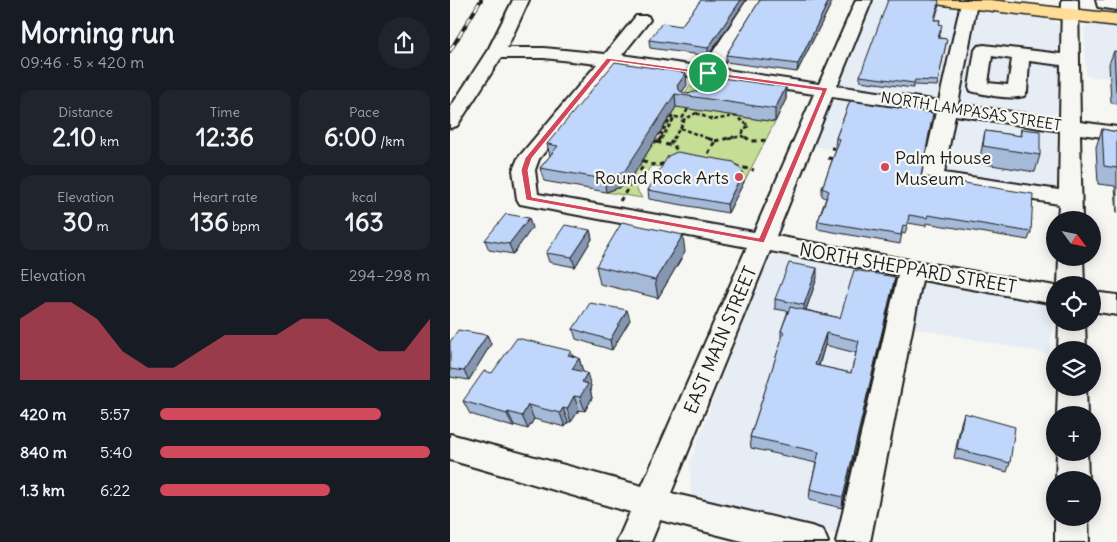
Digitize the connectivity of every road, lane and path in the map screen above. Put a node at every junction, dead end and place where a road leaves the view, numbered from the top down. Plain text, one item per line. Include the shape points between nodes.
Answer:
1 (521, 0) edge
2 (755, 0) edge
3 (864, 0) edge
4 (943, 0) edge
5 (1104, 0) edge
6 (969, 3) junction
7 (1117, 5) edge
8 (1070, 8) edge
9 (642, 20) dead end
10 (1117, 20) edge
11 (962, 32) junction
12 (495, 53) junction
13 (1021, 55) dead end
14 (1070, 55) junction
15 (609, 60) junction
16 (708, 73) junction
17 (826, 89) junction
18 (694, 108) junction
19 (946, 108) junction
20 (682, 119) junction
21 (450, 122) edge
22 (1069, 126) junction
23 (680, 128) junction
24 (1117, 133) edge
25 (742, 136) junction
26 (768, 140) dead end
27 (715, 141) junction
28 (658, 142) junction
29 (670, 144) junction
30 (634, 147) edge
31 (641, 148) junction
32 (831, 148) dead end
33 (844, 150) edge
34 (630, 152) edge
35 (638, 154) junction
36 (828, 158) dead end
37 (694, 160) edge
38 (841, 160) edge
39 (704, 161) junction
40 (645, 163) junction
41 (712, 163) edge
42 (729, 166) edge
43 (754, 170) dead end
44 (640, 171) dead end
45 (633, 180) dead end
46 (621, 199) dead end
47 (1070, 210) edge
48 (761, 242) junction
49 (912, 269) junction
50 (1046, 292) edge
51 (1101, 303) edge
52 (1117, 306) edge
53 (450, 447) edge
54 (650, 503) junction
55 (1072, 526) edge
56 (634, 542) edge
57 (811, 542) edge
58 (853, 542) edge
59 (1072, 542) edge

1 - 12 street
2 - 16 street
3 - 17 street, EAST MAIN STREET
4 - 6 main road
5 - 7 street via 1104,4
6 - 8 main road
6 - 11 street
8 - 10 main road
8 - 14 street
9 - 15 street
11 - 14 street
11 - 19 street
12 - 15 street, NORTH LAMPASAS STREET via 544,53
12 - 21 street
13 - 14 street
14 - 22 street
15 - 16 street, NORTH LAMPASAS STREET
15 - 48 street, NORTH SHEPPARD STREET via 529,158 524,170 528,198
16 - 17 street, NORTH LAMPASAS STREET
16 - 18 street
17 - 19 street, NORTH LAMPASAS STREET
17 - 48 street, EAST MAIN STREET
18 - 20 path
18 - 20 path via 694,99
18 - 25 path via 713,120 735,116 749,126
19 - 22 street, NORTH LAMPASAS STREET
19 - 47 street via 935,177
20 - 23 path via 684,122
20 - 28 path via 675,117
22 - 24 street, NORTH LAMPASAS STREET
22 - 47 street
23 - 27 path
23 - 29 path
25 - 26 path via 752,141
25 - 27 path
27 - 39 path
28 - 29 path
28 - 31 path
29 - 40 path via 677,152 671,161 656,165
30 - 31 path
31 - 35 path
32 - 33 path
34 - 35 path
35 - 40 path
36 - 38 path
37 - 39 path
39 - 41 path
40 - 44 path
42 - 43 path
45 - 46 path
48 - 49 street, NORTH SHEPPARD STREET
48 - 54 street, EAST MAIN STREET
49 - 50 street, NORTH SHEPPARD STREET
49 - 58 street
51 - 52 street
53 - 54 street
54 - 56 street, EAST MAIN STREET
54 - 57 street
55 - 59 street

